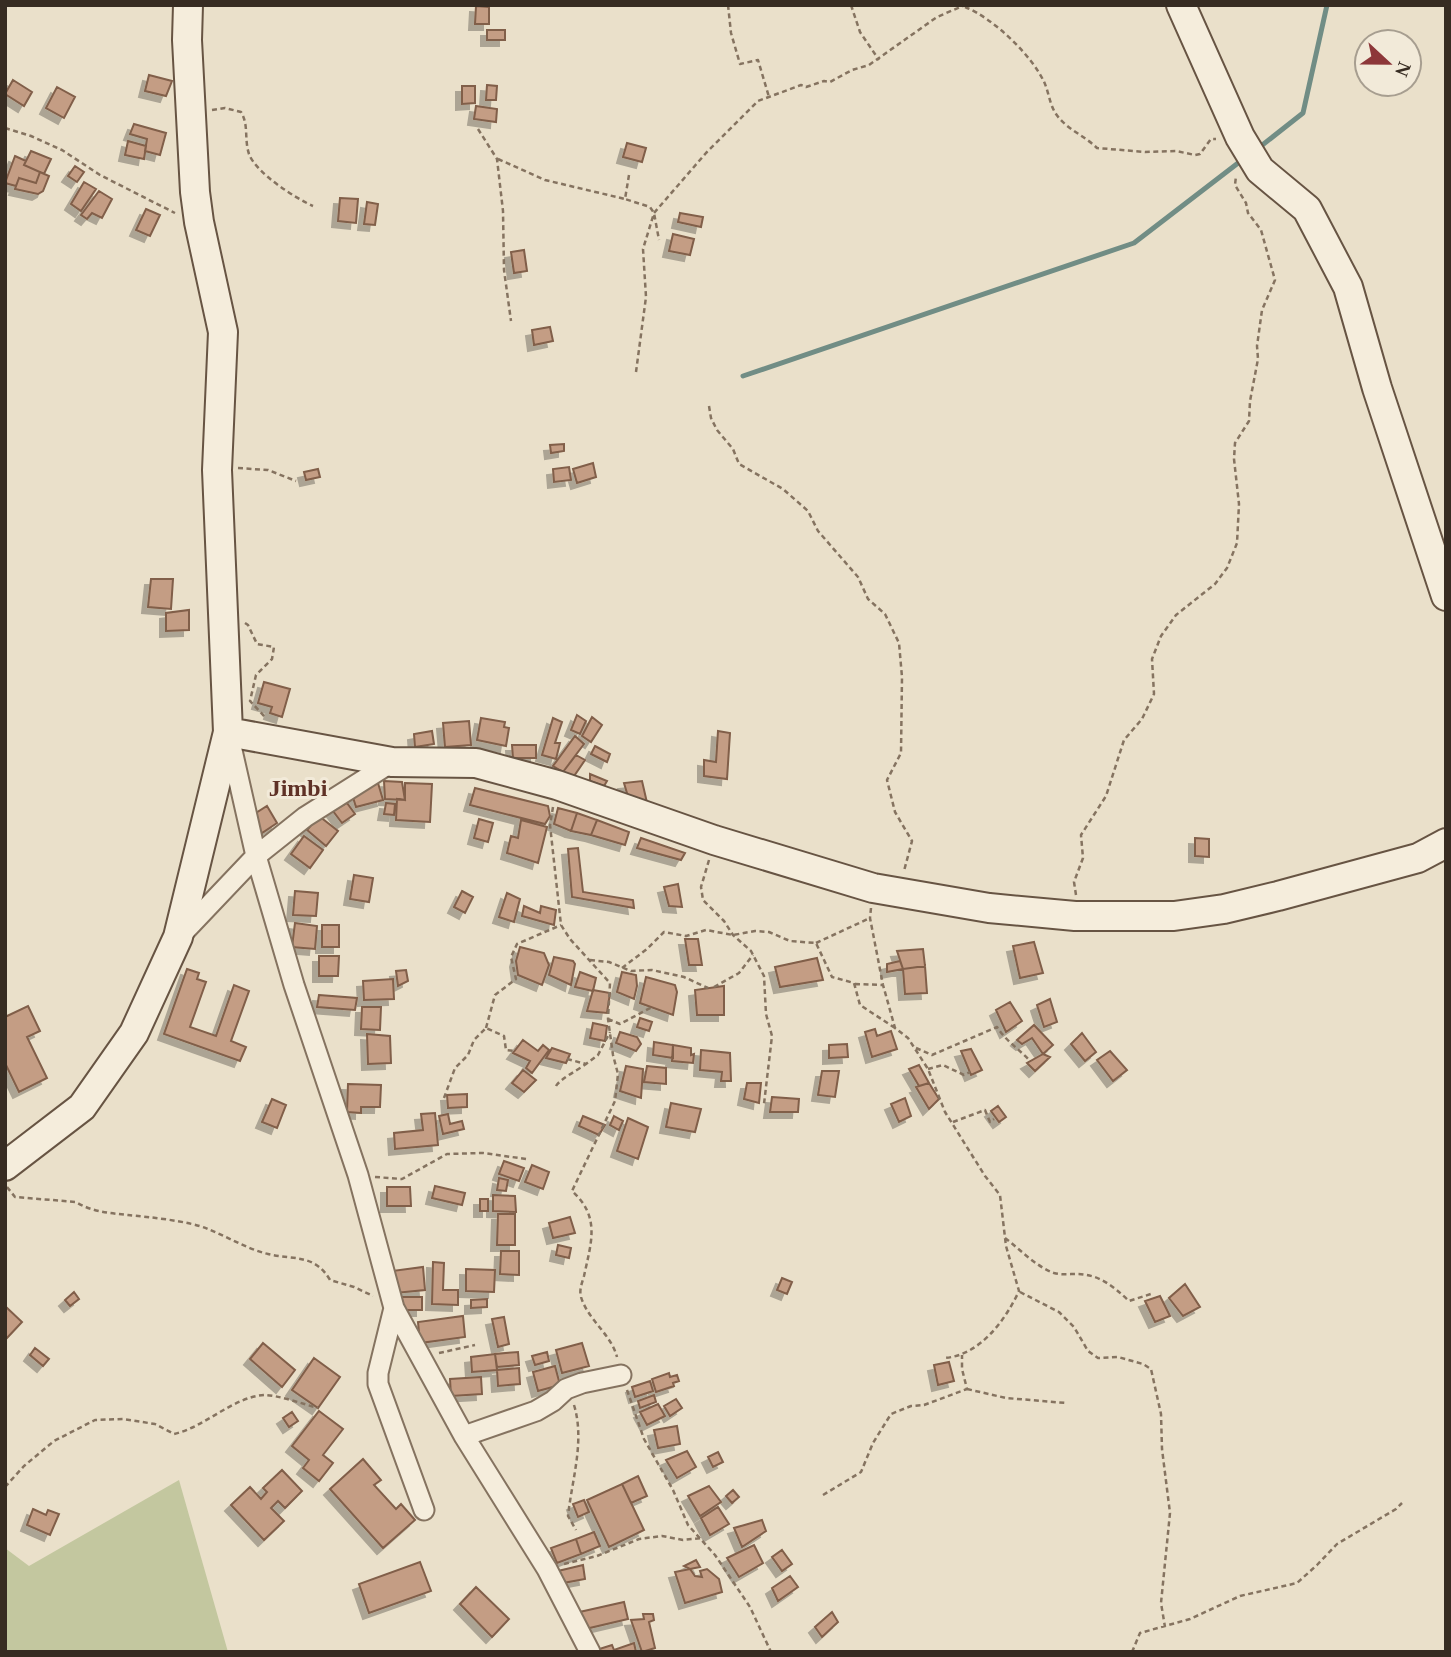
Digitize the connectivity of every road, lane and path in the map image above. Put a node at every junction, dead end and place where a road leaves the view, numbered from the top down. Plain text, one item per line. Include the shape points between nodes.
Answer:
1 (188, 5) edge
2 (728, 5) edge
3 (851, 5) edge
4 (1181, 5) edge
5 (965, 6) edge
6 (879, 60) junction
7 (769, 97) junction
8 (192, 113) junction
9 (5, 128) edge
10 (478, 129) dead end
11 (1240, 137) junction
12 (497, 159) junction
13 (1259, 170) junction
14 (629, 175) dead end
15 (625, 198) junction
16 (313, 205) dead end
17 (654, 213) junction
18 (200, 225) junction
19 (659, 240) dead end
20 (511, 321) dead end
21 (636, 372) dead end
22 (709, 406) dead end
23 (217, 470) junction
24 (296, 481) dead end
25 (1446, 596) edge
26 (225, 616) junction
27 (228, 732) junction
28 (276, 741) junction
29 (392, 762) junction
30 (557, 785) junction
31 (714, 840) junction
32 (1446, 843) edge
33 (256, 856) junction
34 (873, 888) junction
35 (907, 895) junction
36 (1075, 916) junction
37 (870, 918) junction
38 (561, 925) junction
39 (733, 935) junction
40 (178, 937) junction
41 (816, 943) junction
42 (753, 955) junction
43 (590, 960) junction
44 (622, 968) junction
45 (855, 984) junction
46 (883, 985) junction
47 (714, 987) dead end
48 (708, 988) dead end
49 (652, 1007) dead end
50 (608, 1019) junction
51 (486, 1028) junction
52 (895, 1028) junction
53 (610, 1032) junction
54 (914, 1047) junction
55 (515, 1051) dead end
56 (568, 1059) dead end
57 (1031, 1061) dead end
58 (586, 1064) junction
59 (928, 1069) junction
60 (970, 1072) dead end
61 (556, 1086) dead end
62 (444, 1098) dead end
63 (764, 1104) dead end
64 (994, 1119) dead end
65 (952, 1123) junction
66 (526, 1159) dead end
67 (5, 1166) edge
68 (358, 1175) junction
69 (5, 1184) edge
70 (1005, 1238) junction
71 (1019, 1291) junction
72 (1154, 1293) dead end
73 (394, 1308) junction
74 (475, 1345) dead end
75 (962, 1355) junction
76 (422, 1356) junction
77 (944, 1359) dead end
78 (621, 1375) junction
79 (582, 1383) junction
80 (967, 1390) junction
81 (1066, 1403) dead end
82 (318, 1408) dead end
83 (464, 1436) junction
84 (5, 1487) edge
85 (823, 1494) dead end
86 (1402, 1503) dead end
87 (424, 1510) dead end
88 (576, 1530) dead end
89 (702, 1538) junction
90 (547, 1569) junction
91 (1166, 1627) junction
92 (590, 1652) edge
93 (771, 1652) edge
94 (1132, 1652) edge

1 - 8 main road
2 - 7 path via 740,64 758,60
3 - 6 path via 860,32
4 - 11 main road
5 - 6 path via 937,17
5 - 11 path via 991,21 1029,58 1046,85 1057,116 1097,148 1195,155 1211,139
6 - 7 path via 834,80
7 - 17 path via 758,101 706,153
8 - 16 path via 225,108 241,111 250,155 290,195
8 - 18 main road
9 - 18 path via 62,150 100,175
10 - 12 path
11 - 13 main road
12 - 15 path via 545,180
12 - 20 path
13 - 25 main road via 1307,209 1348,287
13 - 36 path via 1239,171 1235,181 1248,213 1261,230 1275,280 1262,310 1249,421 1235,443 1237,543 1223,574 1176,615 1156,647 1154,694 1142,719 1124,740 1106,796 1081,835 1083,858 1074,882
14 - 15 path
15 - 17 path via 650,206
17 - 19 path
17 - 21 path via 643,249 646,297
18 - 23 main road via 223,332
22 - 35 path via 717,430 739,464 783,489 808,511 818,531 858,578 868,599 885,614 899,643 901,753 887,780 895,813 912,841 903,866
23 - 24 path via 268,470
23 - 26 main road
26 - 27 main road
26 - 28 path via 248,625 257,644 274,647 272,659 257,675 250,701 264,715 268,734
27 - 28 main road
27 - 33 street
27 - 40 main road
28 - 29 main road
29 - 30 main road via 476,763
29 - 33 street via 305,817
30 - 31 main road
30 - 38 path via 550,825
31 - 34 main road
31 - 39 path via 701,887 703,900
32 - 36 main road via 1418,858 1224,909 1174,916
33 - 40 street
33 - 68 street
34 - 35 main road
34 - 37 path
35 - 36 main road
37 - 41 path
37 - 46 path
38 - 43 path
38 - 51 path via 517,944 510,957 516,979 495,995
39 - 41 path via 769,932 790,941
39 - 42 path
39 - 44 path via 706,930 686,936 664,932
40 - 67 main road via 134,1033 82,1107
41 - 45 path via 832,977
42 - 47 path via 739,973
42 - 63 path via 764,976 772,1037
43 - 44 path
43 - 50 path via 610,983
44 - 48 path via 684,977
45 - 46 path
45 - 52 path via 860,1005
46 - 52 path
49 - 50 path via 620,1024
50 - 53 path
51 - 55 path via 504,1036 506,1050
51 - 62 path via 455,1068
52 - 54 path
53 - 58 path via 598,1055
53 - 78 path via 618,1074 615,1101 572,1191 583,1201 593,1225 580,1293 586,1310 614,1348
54 - 57 path via 932,1055 997,1027
54 - 59 path
56 - 58 path
58 - 61 path
59 - 60 path via 943,1065 964,1075
59 - 65 path
64 - 65 path via 990,1122 985,1110
65 - 70 path via 1000,1195
66 - 68 path via 447,1154 402,1179
68 - 73 street
69 - 73 path via 15,1197 76,1202 116,1215 207,1228 266,1254 312,1261 330,1279
70 - 71 path
70 - 72 path via 1043,1267 1057,1274 1094,1275 1129,1301
71 - 75 path via 997,1327
71 - 91 path via 1059,1312 1098,1358 1118,1357 1151,1369 1161,1414 1170,1513 1161,1603
73 - 76 street
73 - 87 street via 379,1384
74 - 76 path
75 - 77 path
75 - 80 path
76 - 83 street
78 - 79 street
78 - 89 path via 644,1438 688,1525
79 - 83 street via 536,1411
79 - 88 path via 573,1400 580,1423 568,1516
80 - 81 path
80 - 85 path via 891,1414 861,1472
82 - 84 path via 265,1395 174,1434 155,1424 95,1420 54,1441
83 - 90 street
86 - 91 path via 1337,1544 1297,1583 1240,1596
89 - 90 path via 639,1539
89 - 93 path via 750,1607
90 - 92 street
91 - 94 path via 1140,1633

